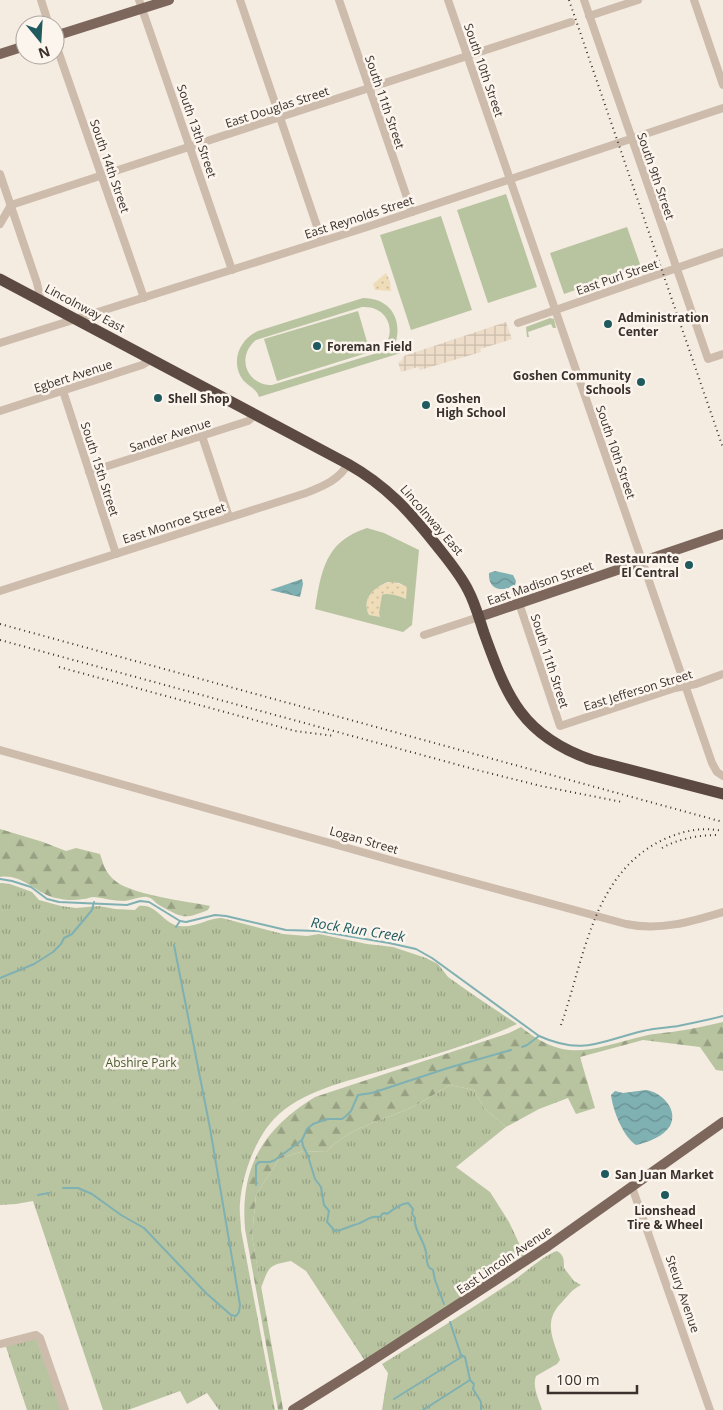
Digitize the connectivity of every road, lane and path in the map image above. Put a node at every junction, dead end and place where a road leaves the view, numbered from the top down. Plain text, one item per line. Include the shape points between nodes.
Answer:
1 (41, 0) edge
2 (169, 0) edge
3 (240, 0) edge
4 (339, 0) edge
5 (448, 0) edge
6 (584, 0) edge
7 (638, 0) edge
8 (694, 0) edge
9 (141, 4) edge
10 (46, 15) edge
11 (589, 16) junction
12 (571, 22) dead end
13 (65, 32) edge
14 (15, 49) edge
15 (0, 54) edge
16 (467, 56) junction
17 (63, 65) edge
18 (723, 85) edge
19 (369, 89) junction
20 (723, 108) edge
21 (280, 118) junction
22 (631, 138) junction
23 (190, 146) junction
24 (0, 174) edge
25 (102, 175) junction
26 (510, 179) junction
27 (11, 205) junction
28 (412, 212) junction
29 (0, 224) edge
30 (322, 241) junction
31 (723, 252) edge
32 (676, 268) junction
33 (232, 270) junction
34 (0, 279) edge
35 (144, 298) junction
36 (41, 301) junction
37 (555, 310) junction
38 (75, 319) junction
39 (518, 323) dead end
40 (0, 343) edge
41 (723, 354) edge
42 (152, 359) junction
43 (63, 391) junction
44 (0, 411) edge
45 (255, 416) junction
46 (202, 436) junction
47 (348, 464) junction
48 (89, 472) junction
49 (229, 517) junction
50 (723, 534) edge
51 (116, 554) junction
52 (642, 561) junction
53 (0, 592) edge
54 (519, 603) junction
55 (479, 616) junction
56 (424, 635) dead end
57 (723, 674) edge
58 (686, 686) junction
59 (560, 726) joint
60 (0, 750) edge
61 (723, 776) edge
62 (723, 794) edge
63 (723, 912) edge
64 (723, 1122) edge
65 (632, 1187) junction
66 (3, 1343) edge
67 (65, 1410) edge
68 (293, 1410) edge
69 (710, 1410) edge

1 - 10 street
2 - 9 main road
3 - 21 street
4 - 19 street, South 11th Street
5 - 16 street, South 10th Street
6 - 11 street, South 9th Street
7 - 11 street
8 - 18 street
9 - 13 main road
9 - 23 street, South 13th Street
11 - 22 street, South 9th Street
12 - 16 street, East Douglas Street
14 - 15 main road
16 - 19 street, East Douglas Street
16 - 26 street, South 10th Street
17 - 25 street, South 14th Street
19 - 21 street, East Douglas Street
19 - 28 street, South 11th Street
20 - 22 street, East Reynolds Street
21 - 23 street, East Douglas Street
21 - 30 street
22 - 26 street, East Reynolds Street
22 - 32 street, South 9th Street
23 - 25 street, East Douglas Street
23 - 33 street, South 13th Street
24 - 27 street
25 - 27 street, East Douglas Street
25 - 35 street, South 14th Street
26 - 28 street, East Reynolds Street
26 - 37 street, South 10th Street
27 - 29 street
27 - 36 street
28 - 30 street, East Reynolds Street
30 - 33 street, East Reynolds Street
31 - 32 street, East Purl Street
32 - 37 street, East Purl Street
32 - 41 street, South 9th Street via 708,359
33 - 35 street, East Reynolds Street
34 - 36 highway, Lincolnway East
35 - 38 street, East Reynolds Street
36 - 38 highway, Lincolnway East
37 - 39 street, East Purl Street
37 - 52 street, South 10th Street
38 - 40 street, East Reynolds Street
38 - 42 highway, Lincolnway East
42 - 43 street, Egbert Avenue
42 - 45 highway, Lincolnway East
43 - 44 street, Egbert Avenue
43 - 48 street, South 15th Street
45 - 46 street, Sander Avenue
45 - 47 highway, Lincolnway East
46 - 48 street, Sander Avenue
46 - 49 street
47 - 49 street, East Monroe Street via 337,478 321,487
47 - 55 highway, Lincolnway East via 381,485 425,531 463,581
48 - 51 street, South 15th Street
49 - 51 street, East Monroe Street
50 - 52 main road, East Madison Street
51 - 53 street, East Monroe Street
52 - 54 main road, East Madison Street
52 - 58 street, South 10th Street
54 - 55 main road, East Madison Street
54 - 59 street, South 11th Street
55 - 56 street
55 - 62 highway, Lincolnway East via 501,679 513,702 550,741 592,760
57 - 58 street, East Jefferson Street
58 - 59 street, East Jefferson Street
58 - 61 street, South 10th Street via 715,770
60 - 63 street, Logan Street via 626,924 661,927
64 - 65 main road, East Lincoln Avenue
65 - 68 main road, East Lincoln Avenue via 478,1292
65 - 69 street, Steury Avenue
66 - 67 street via 36,1335 40,1338

